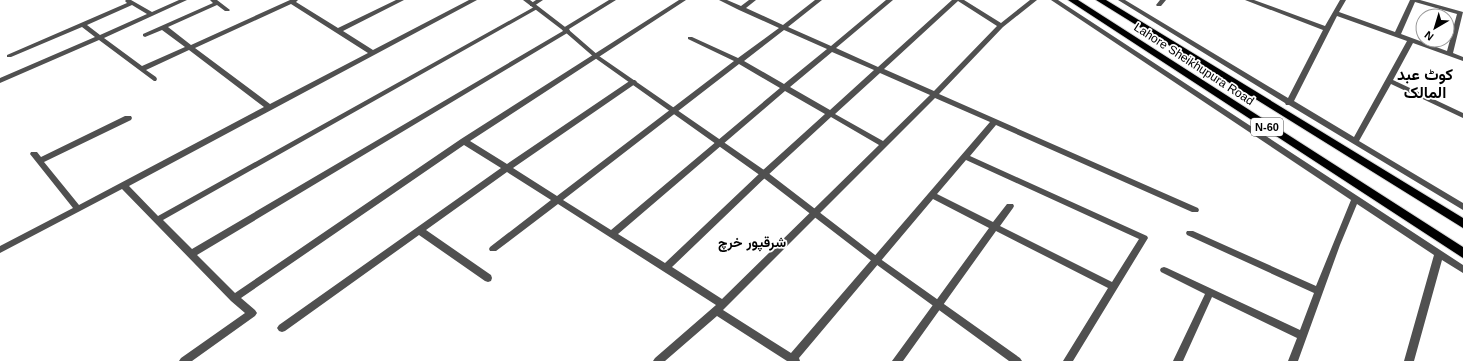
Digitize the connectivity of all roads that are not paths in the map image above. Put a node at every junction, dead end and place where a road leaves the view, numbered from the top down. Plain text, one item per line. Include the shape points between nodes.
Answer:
1 (184, 0) edge
2 (401, 0) edge
3 (474, 0) edge
4 (540, 0) edge
5 (613, 0) edge
6 (683, 0) edge
7 (722, 0) edge
8 (753, 0) edge
9 (819, 0) edge
10 (890, 0) edge
11 (956, 0) edge
12 (960, 0) edge
13 (1034, 0) edge
14 (1054, 0) edge
15 (1072, 0) edge
16 (1100, 0) edge
17 (1121, 0) edge
18 (1248, 0) edge
19 (1343, 0) edge
20 (1413, 0) edge
21 (293, 1) edge
22 (129, 2) edge
23 (215, 2) edge
24 (531, 4) edge
25 (741, 9) junction
26 (227, 10) dead end
27 (1335, 13) junction
28 (152, 14) junction
29 (1462, 14) edge
30 (82, 25) junction
31 (1001, 26) junction
32 (163, 27) junction
33 (783, 27) junction
34 (1327, 28) junction
35 (566, 30) junction
36 (338, 31) junction
37 (145, 35) dead end
38 (1397, 35) junction
39 (100, 37) junction
40 (690, 38) dead end
41 (1411, 40) junction
42 (190, 48) junction
43 (833, 48) junction
44 (373, 53) junction
45 (1449, 54) junction
46 (9, 56) dead end
47 (597, 57) junction
48 (1463, 59) edge
49 (739, 61) junction
50 (879, 69) junction
51 (142, 70) junction
52 (154, 79) dead end
53 (1389, 80) junction
54 (0, 81) edge
55 (633, 82) junction
56 (786, 87) junction
57 (935, 94) junction
58 (1289, 103) junction
59 (270, 108) junction
60 (674, 111) junction
61 (831, 113) junction
62 (1463, 116) edge
63 (128, 118) dead end
64 (995, 121) junction
65 (464, 141) junction
66 (1355, 142) junction
67 (718, 143) junction
68 (884, 145) junction
69 (964, 156) junction
70 (506, 169) junction
71 (764, 174) junction
72 (123, 185) junction
73 (932, 195) junction
74 (558, 199) junction
75 (1355, 199) junction
76 (1010, 206) dead end
77 (1463, 206) edge
78 (78, 209) junction
79 (1195, 210) dead end
80 (815, 213) junction
81 (157, 220) junction
82 (1463, 224) edge
83 (995, 227) junction
84 (420, 230) junction
85 (613, 233) junction
86 (1190, 233) dead end
87 (493, 249) dead end
88 (0, 250) edge
89 (191, 254) junction
90 (1439, 254) junction
91 (1463, 254) edge
92 (876, 260) junction
93 (666, 267) junction
94 (1164, 270) dead end
95 (1463, 270) edge
96 (488, 278) dead end
97 (1114, 287) junction
98 (1319, 291) junction
99 (1210, 292) junction
100 (234, 298) junction
101 (938, 304) junction
102 (720, 308) junction
103 (282, 328) dead end
104 (1302, 336) junction
105 (794, 360) edge
106 (1013, 360) edge
107 (184, 361) edge
108 (658, 361) edge
109 (897, 361) edge
110 (1068, 361) edge
111 (1178, 361) edge
112 (1293, 361) edge
113 (1409, 361) edge

1 - 28 street
2 - 36 street
3 - 44 street
4 - 24 street
5 - 35 street
6 - 47 street
7 - 25 street
8 - 25 street
9 - 33 street
10 - 43 street
11 - 50 street
12 - 31 street
13 - 31 street
14 - 75 street
15 - 91 highway, Lahore Sheikhupura Road / N-60
16 - 82 highway, Lahore Sheikhupura Road / N-60
17 - 58 street
18 - 34 street
19 - 27 street
20 - 29 street
20 - 38 street
21 - 36 street
21 - 42 street
22 - 28 street
22 - 30 street
23 - 26 street
23 - 32 street
24 - 35 street
24 - 81 street
25 - 33 street
27 - 34 street
27 - 38 street
28 - 39 street
29 - 45 street
30 - 39 street
30 - 46 street
31 - 57 street
32 - 37 street
32 - 42 street
33 - 43 street
33 - 49 street
34 - 58 street
35 - 47 street
35 - 89 street
36 - 44 street
38 - 41 street
39 - 51 street
39 - 54 street
40 - 49 street
41 - 45 street
41 - 53 street
42 - 51 street
42 - 59 street
43 - 50 street
43 - 56 street
44 - 59 street
45 - 48 street
47 - 55 street
47 - 65 street
49 - 56 street
49 - 60 street
50 - 57 street
50 - 61 street
51 - 52 street
53 - 62 street
53 - 66 street
55 - 60 street
55 - 70 street
56 - 61 street
56 - 67 street
57 - 64 street
57 - 68 street
58 - 66 street
59 - 72 street
60 - 67 street
60 - 74 street
61 - 68 street
61 - 71 street
63 - 78 street via 36,158
64 - 69 street
64 - 79 street
65 - 70 street
65 - 100 street
66 - 77 street
67 - 71 street
67 - 85 street
68 - 80 street
69 - 73 street
69 - 97 street via 1144,238
70 - 74 street
70 - 84 street
71 - 80 street
71 - 93 street
72 - 78 street
72 - 81 street
73 - 83 street
73 - 92 street
74 - 85 street
74 - 87 street
75 - 90 street
75 - 98 street
76 - 83 street
78 - 88 street
80 - 92 street
80 - 102 street
81 - 89 street
83 - 97 street
83 - 101 street
84 - 96 street
84 - 103 street
85 - 93 street
86 - 98 street
89 - 100 street
90 - 95 street
90 - 113 street
92 - 101 street
92 - 105 street
93 - 102 street
94 - 99 street
97 - 110 street
98 - 104 street
99 - 104 street
99 - 111 street
100 - 107 street via 252,313
101 - 106 street
101 - 109 street
102 - 105 street
102 - 108 street
104 - 112 street

